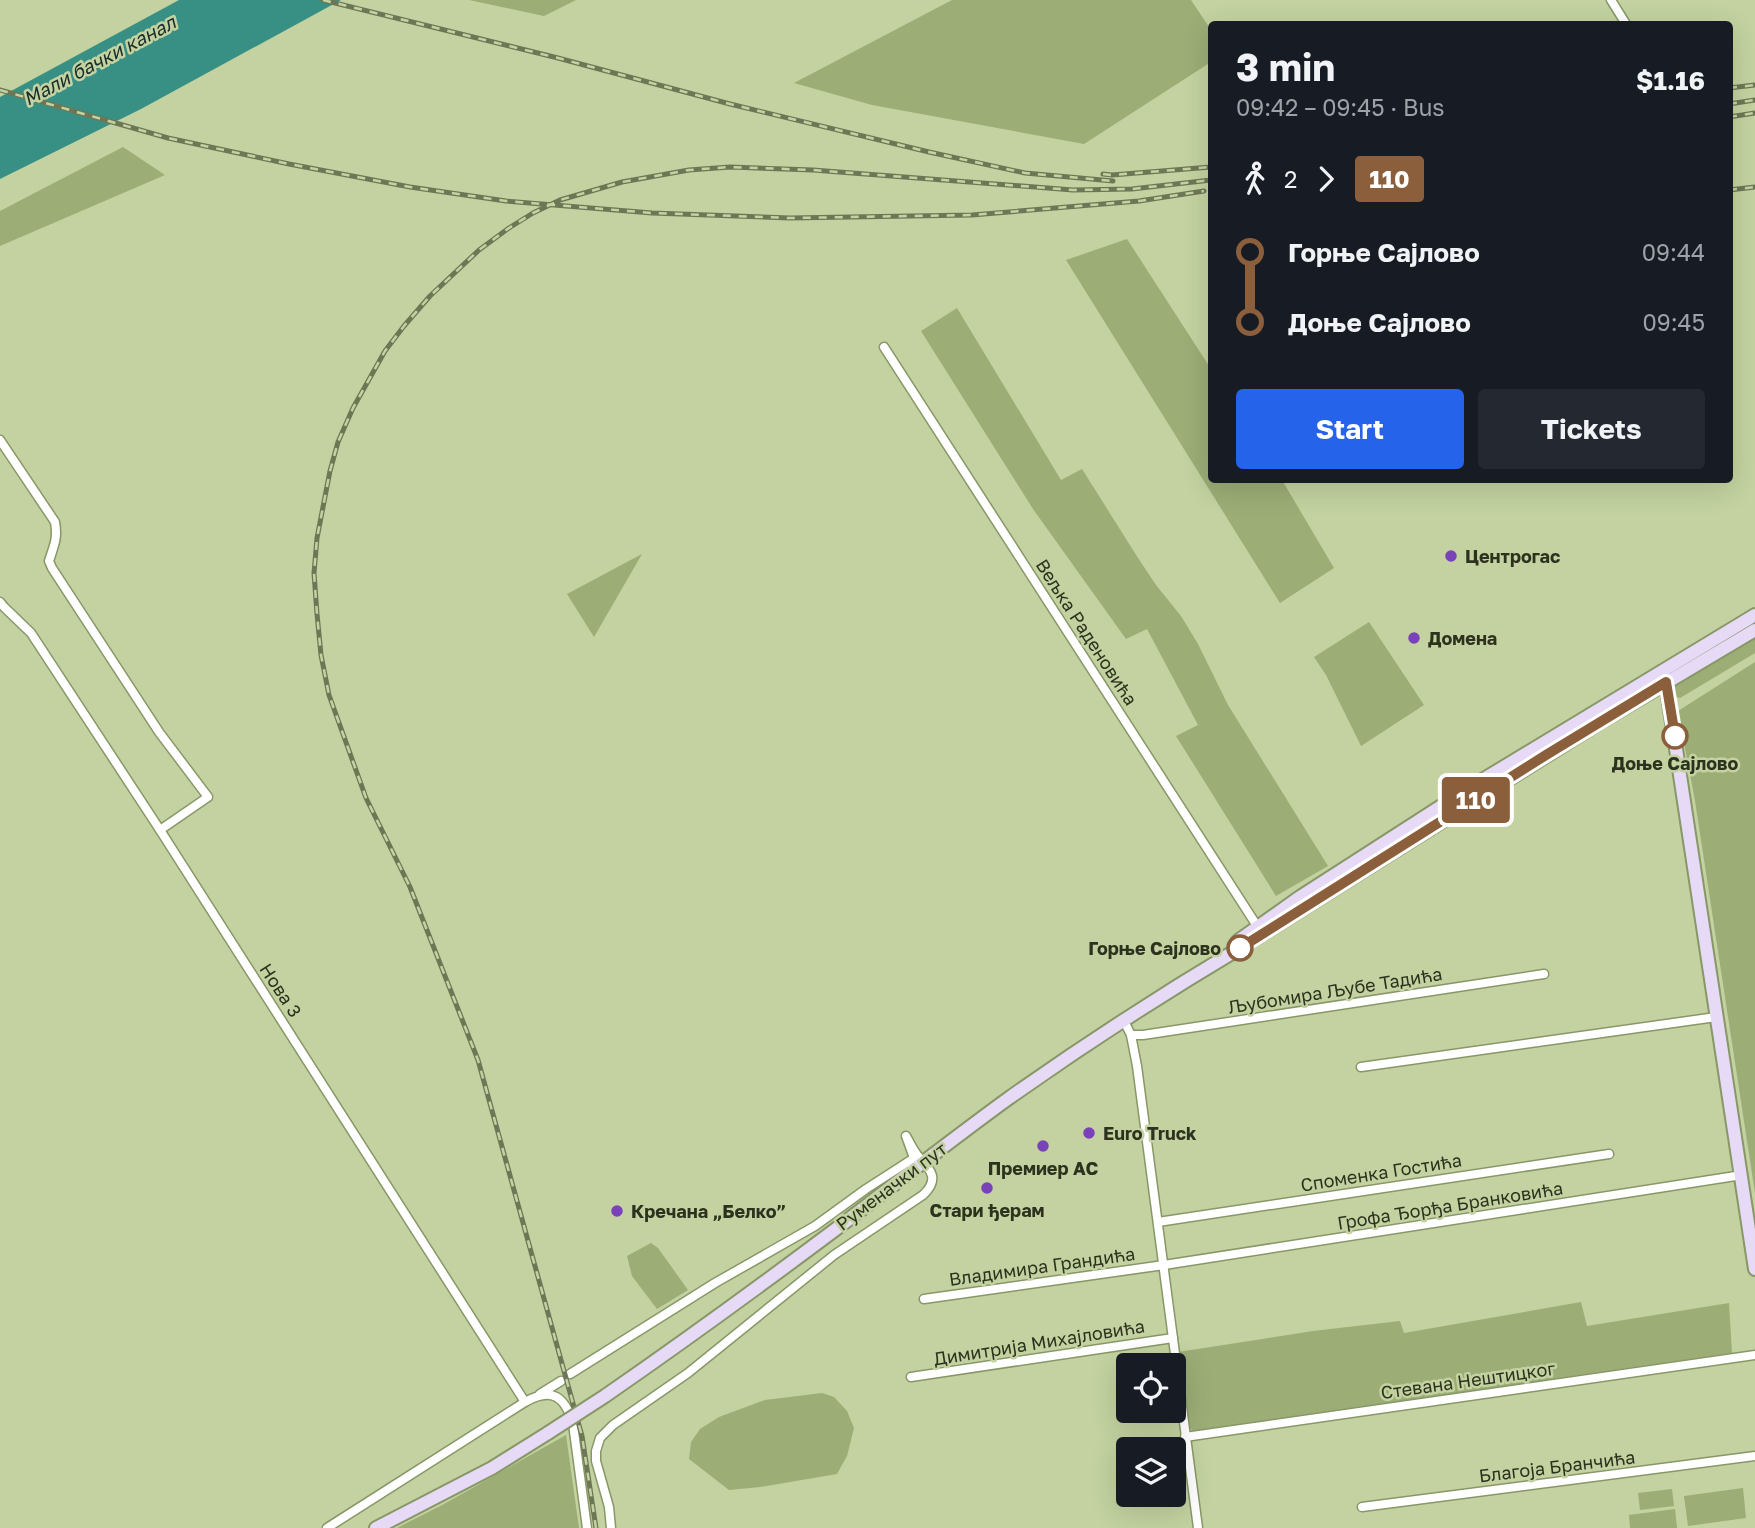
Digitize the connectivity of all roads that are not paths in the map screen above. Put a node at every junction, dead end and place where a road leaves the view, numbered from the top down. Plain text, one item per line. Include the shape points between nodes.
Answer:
1 (1611, 0) edge
2 (1624, 21) edge
3 (884, 347) dead end
4 (0, 440) edge
5 (0, 602) edge
6 (1755, 615) edge
7 (1755, 630) edge
8 (1666, 682) junction
9 (160, 830) junction
10 (1299, 904) junction
11 (1260, 930) junction
12 (1544, 974) dead end
13 (1716, 1017) junction
14 (1124, 1020) junction
15 (1131, 1035) junction
16 (1361, 1067) dead end
17 (1609, 1154) dead end
18 (924, 1161) junction
19 (1742, 1175) junction
20 (1158, 1222) junction
21 (1164, 1265) junction
22 (1755, 1269) edge
23 (924, 1299) dead end
24 (1173, 1338) junction
25 (1755, 1355) edge
26 (570, 1374) dead end
27 (911, 1377) dead end
28 (561, 1381) dead end
29 (536, 1396) junction
30 (525, 1402) junction
31 (1185, 1437) joint
32 (1186, 1444) edge
33 (1755, 1456) edge
34 (1362, 1507) dead end
35 (327, 1528) edge
36 (376, 1528) edge
37 (587, 1528) edge
38 (611, 1528) edge
39 (1198, 1528) edge

1 - 2 street
3 - 11 street, Вељка Раденовића
4 - 9 street via 55,522 57,537 48,561 52,568 159,732 208,797
5 - 9 street, Нова 3 via 31,633
6 - 10 main road, Руменачки пут via 1482,780
7 - 8 main road, Руменачки пут
8 - 10 main road, Руменачки пут
8 - 13 main road
9 - 30 street, Нова 3
10 - 11 main road, Руменачки пут
11 - 14 main road, Руменачки пут
12 - 15 street, Љубомира Љубе Тадића
13 - 16 street
13 - 19 main road
14 - 15 street
14 - 18 main road, Руменачки пут
15 - 20 street
17 - 20 street, Споменка Гостића
18 - 26 street via 906,1136 914,1158 815,1226
18 - 36 main road, Руменачки пут, bridge via 605,1396 492,1468
18 - 38 street via 932,1178 923,1195 834,1255 688,1373 602,1435 596,1455
19 - 21 street, Грофа Ђорђа Бранковића
19 - 22 main road
20 - 21 street
21 - 23 street, Владимира Грандића
21 - 24 street
24 - 27 street, Димитрија Михајловића
24 - 31 street
25 - 31 street, Стевана Нештицког
28 - 29 street
29 - 30 street
29 - 37 street via 558,1398 570,1415
30 - 35 street
32 - 39 street
33 - 34 street, Благоја Бранчића

